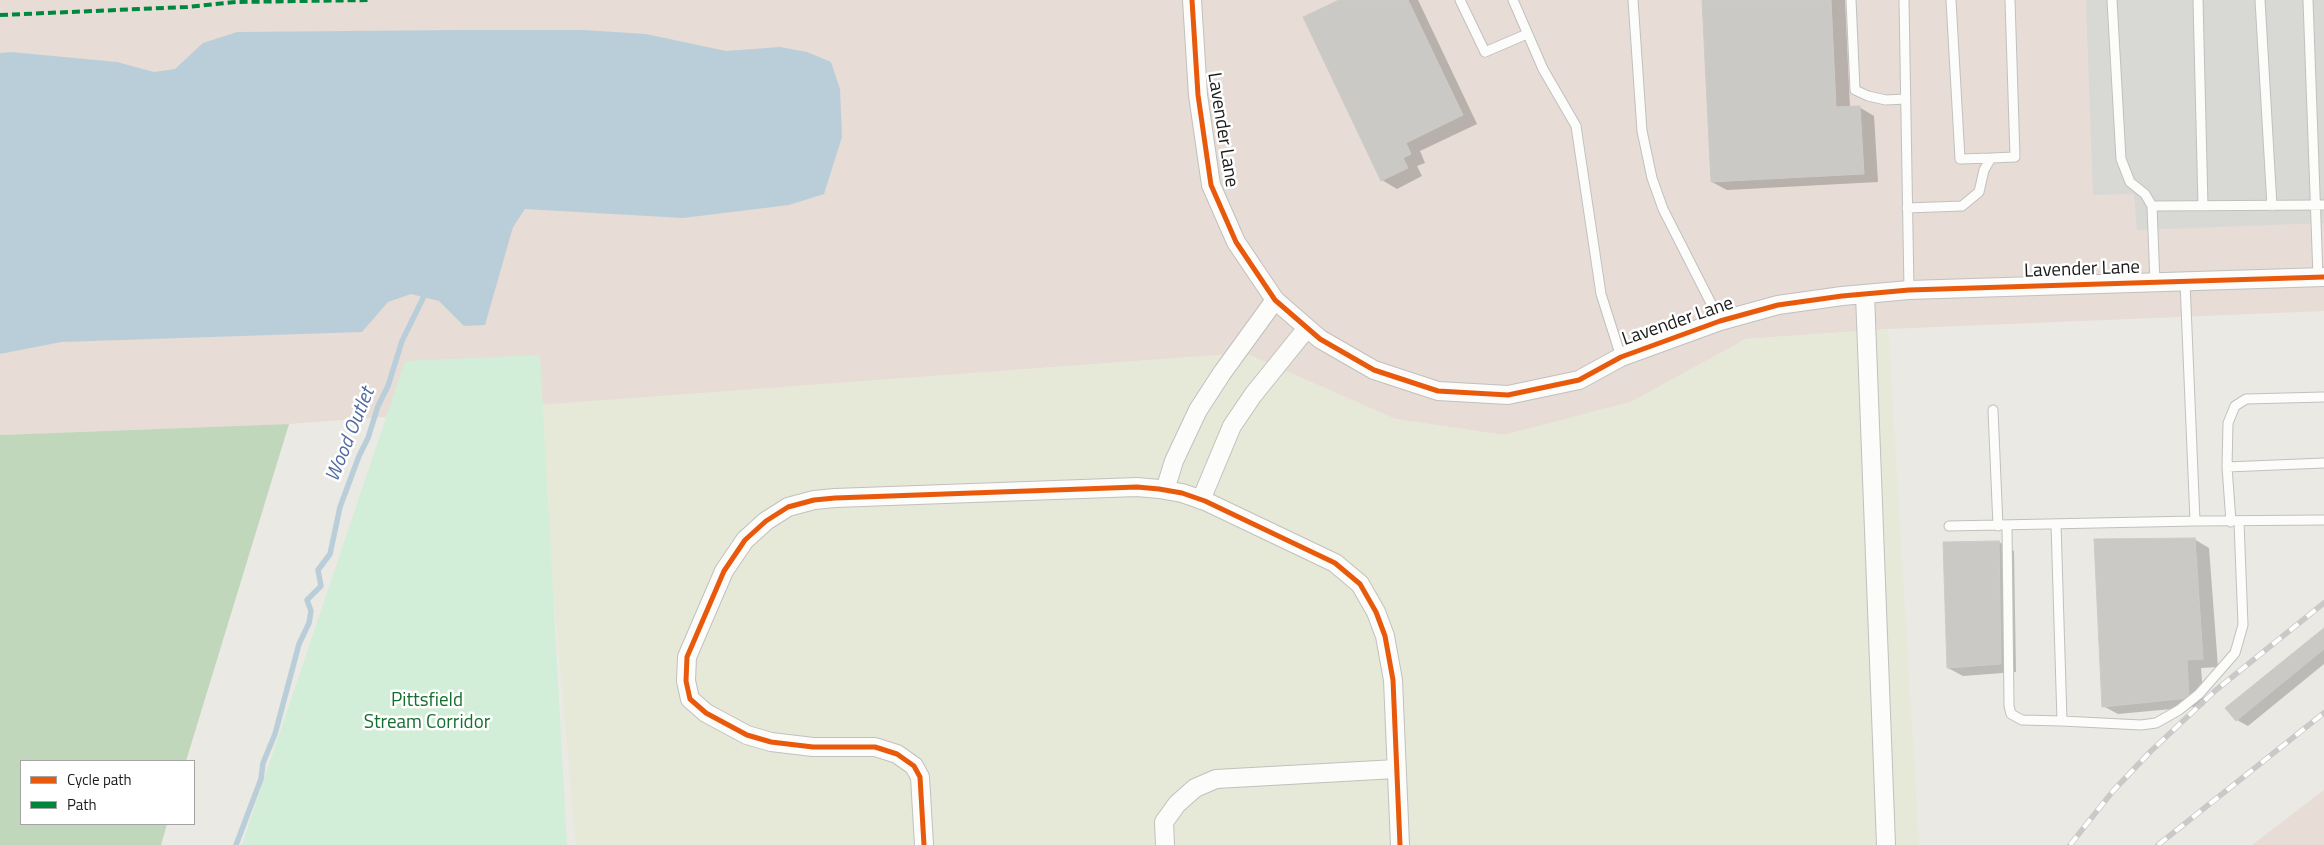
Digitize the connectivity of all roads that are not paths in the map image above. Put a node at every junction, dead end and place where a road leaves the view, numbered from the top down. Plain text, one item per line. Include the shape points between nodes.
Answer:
1 (1192, 0) edge
2 (1460, 0) edge
3 (1512, 0) edge
4 (1633, 0) edge
5 (1851, 0) edge
6 (1904, 0) edge
7 (1951, 0) edge
8 (2010, 0) edge
9 (2112, 0) edge
10 (2198, 0) edge
11 (2260, 0) edge
12 (2308, 0) edge
13 (1527, 34) junction
14 (1905, 100) junction
15 (1991, 158) junction
16 (2152, 206) junction
17 (2203, 206) junction
18 (2272, 206) junction
19 (2320, 206) edge
20 (1907, 208) junction
21 (2321, 277) edge
22 (2185, 282) junction
23 (2154, 283) junction
24 (1909, 290) junction
25 (1865, 294) junction
26 (1275, 300) junction
27 (1720, 321) junction
28 (1308, 328) junction
29 (1621, 357) junction
30 (2324, 397) edge
31 (1993, 410) dead end
32 (2324, 463) edge
33 (2227, 467) junction
34 (1165, 490) junction
35 (1201, 500) junction
36 (2324, 520) edge
37 (2195, 521) junction
38 (2235, 522) junction
39 (2056, 524) junction
40 (1949, 526) dead end
41 (2002, 526) junction
42 (2062, 721) junction
43 (1396, 769) junction
44 (924, 845) edge
45 (1166, 845) edge
46 (1400, 845) edge
47 (1886, 845) edge

1 - 26 street, Lavender Lane via 1198,95 1212,185 1236,242
2 - 13 lane via 1485,52
3 - 13 lane
4 - 27 lane via 1642,131 1652,178 1663,209
5 - 14 lane via 1855,90 1886,100
6 - 14 lane
7 - 15 lane via 1960,159
8 - 15 lane via 2015,158
9 - 16 lane via 2121,159 2130,182 2145,194
10 - 17 lane
11 - 18 lane
12 - 19 lane
13 - 29 lane via 1576,126 1601,294
14 - 20 lane
15 - 20 lane via 1984,170 1979,192 1962,206
16 - 17 lane
16 - 23 lane
17 - 18 lane
18 - 19 lane
19 - 21 lane
20 - 24 lane
21 - 22 street, Lavender Lane
22 - 23 street, Lavender Lane
22 - 37 lane
23 - 24 street, Lavender Lane
24 - 25 street, Lavender Lane
25 - 27 street, Lavender Lane via 1778,305
25 - 47 street
26 - 28 street, Lavender Lane
26 - 34 street via 1198,410 1174,461
27 - 29 street, Lavender Lane
28 - 29 street, Lavender Lane via 1320,339 1374,370 1438,391 1508,395 1579,380
28 - 35 street via 1232,426
30 - 33 lane via 2246,399 2234,406 2228,423
31 - 41 lane
32 - 33 lane
33 - 38 lane
34 - 35 street
34 - 44 street via 1137,487 814,500 788,507 766,520 724,570 687,657 686,681 690,699 706,713 747,735 771,742 813,747 875,747 897,754 914,766 920,778
35 - 43 street via 1335,563 1360,584 1386,636 1393,680
36 - 38 lane
37 - 38 lane
37 - 39 lane
38 - 42 lane via 2243,625 2235,653 2199,694 2156,723
39 - 41 lane
39 - 42 lane
40 - 41 lane
41 - 42 lane via 2011,714 2022,720
43 - 45 street via 1216,779 1195,788 1177,804 1164,822
43 - 46 street

